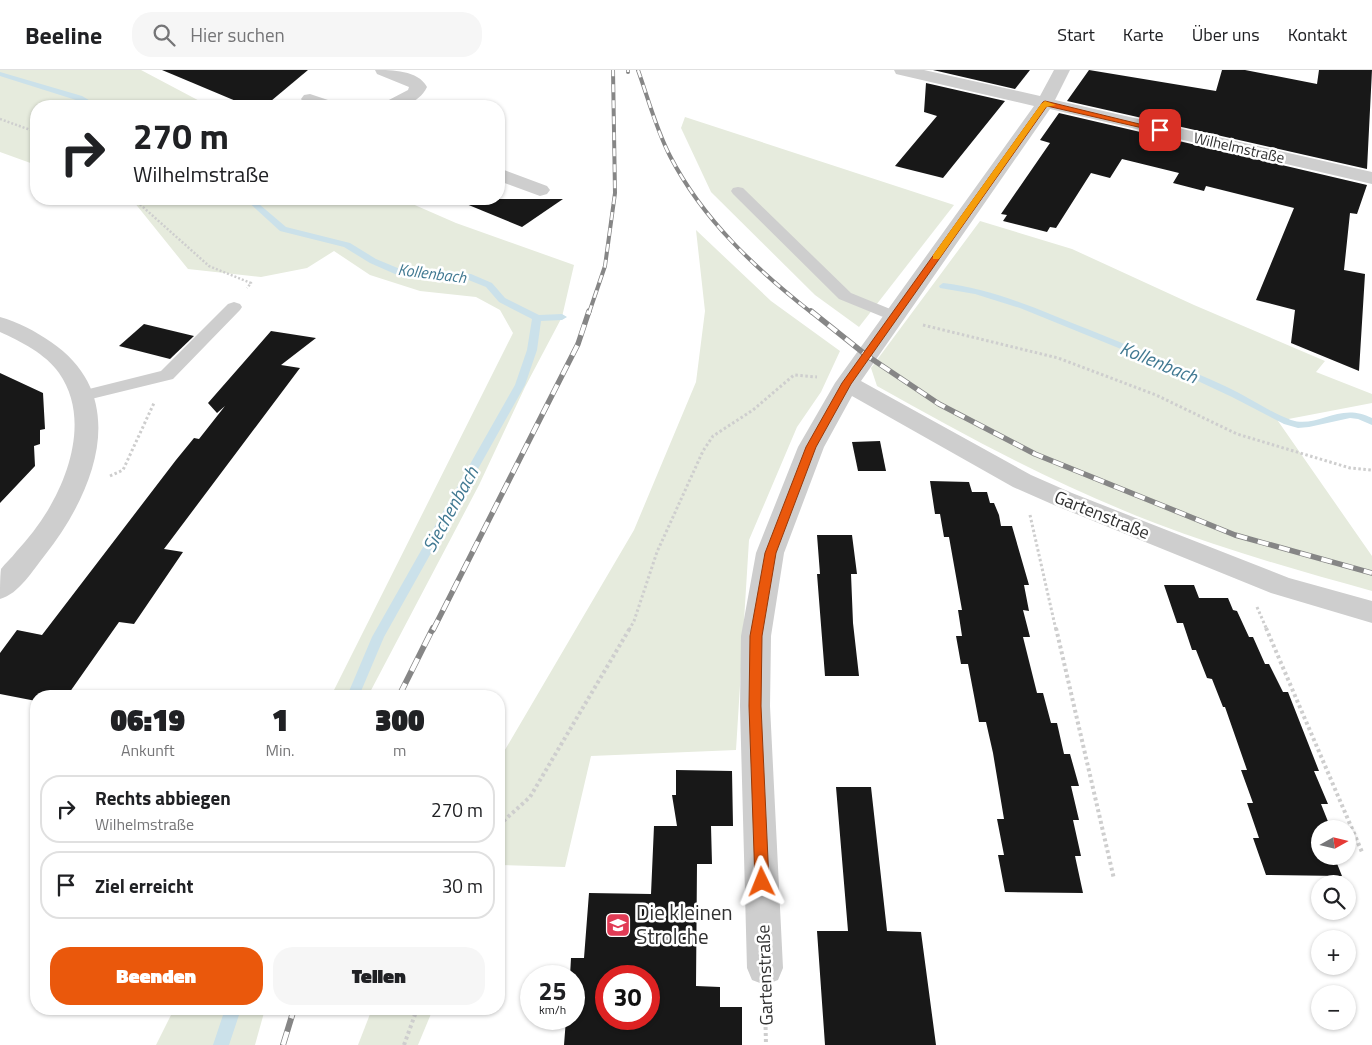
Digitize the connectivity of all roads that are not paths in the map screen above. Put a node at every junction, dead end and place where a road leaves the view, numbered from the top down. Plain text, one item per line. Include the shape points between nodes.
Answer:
1 (383, 70) edge
2 (902, 70) edge
3 (1062, 70) edge
4 (402, 100) edge
5 (1045, 103) junction
6 (505, 176) edge
7 (1372, 178) edge
8 (540, 190) dead end
9 (738, 191) dead end
10 (234, 307) dead end
11 (894, 316) junction
12 (0, 324) edge
13 (846, 383) junction
14 (83, 396) junction
15 (0, 589) edge
16 (1372, 612) edge
17 (764, 968) road end

1 - 4 street via 416,83 415,93
2 - 5 street, Wilhelmstraße
3 - 5 street, Gartenstraße
5 - 7 street, Wilhelmstraße
5 - 11 street, Gartenstraße
6 - 8 street
9 - 11 lane via 846,296
10 - 14 lane via 167,375
11 - 13 street, Gartenstraße
12 - 14 street via 38,344 68,368
13 - 16 street, Gartenstraße via 1022,481 1063,500 1281,586
13 - 17 street, Gartenstraße via 811,447 770,553 756,636 755,706
14 - 15 street via 88,427 84,456 67,498 49,531

